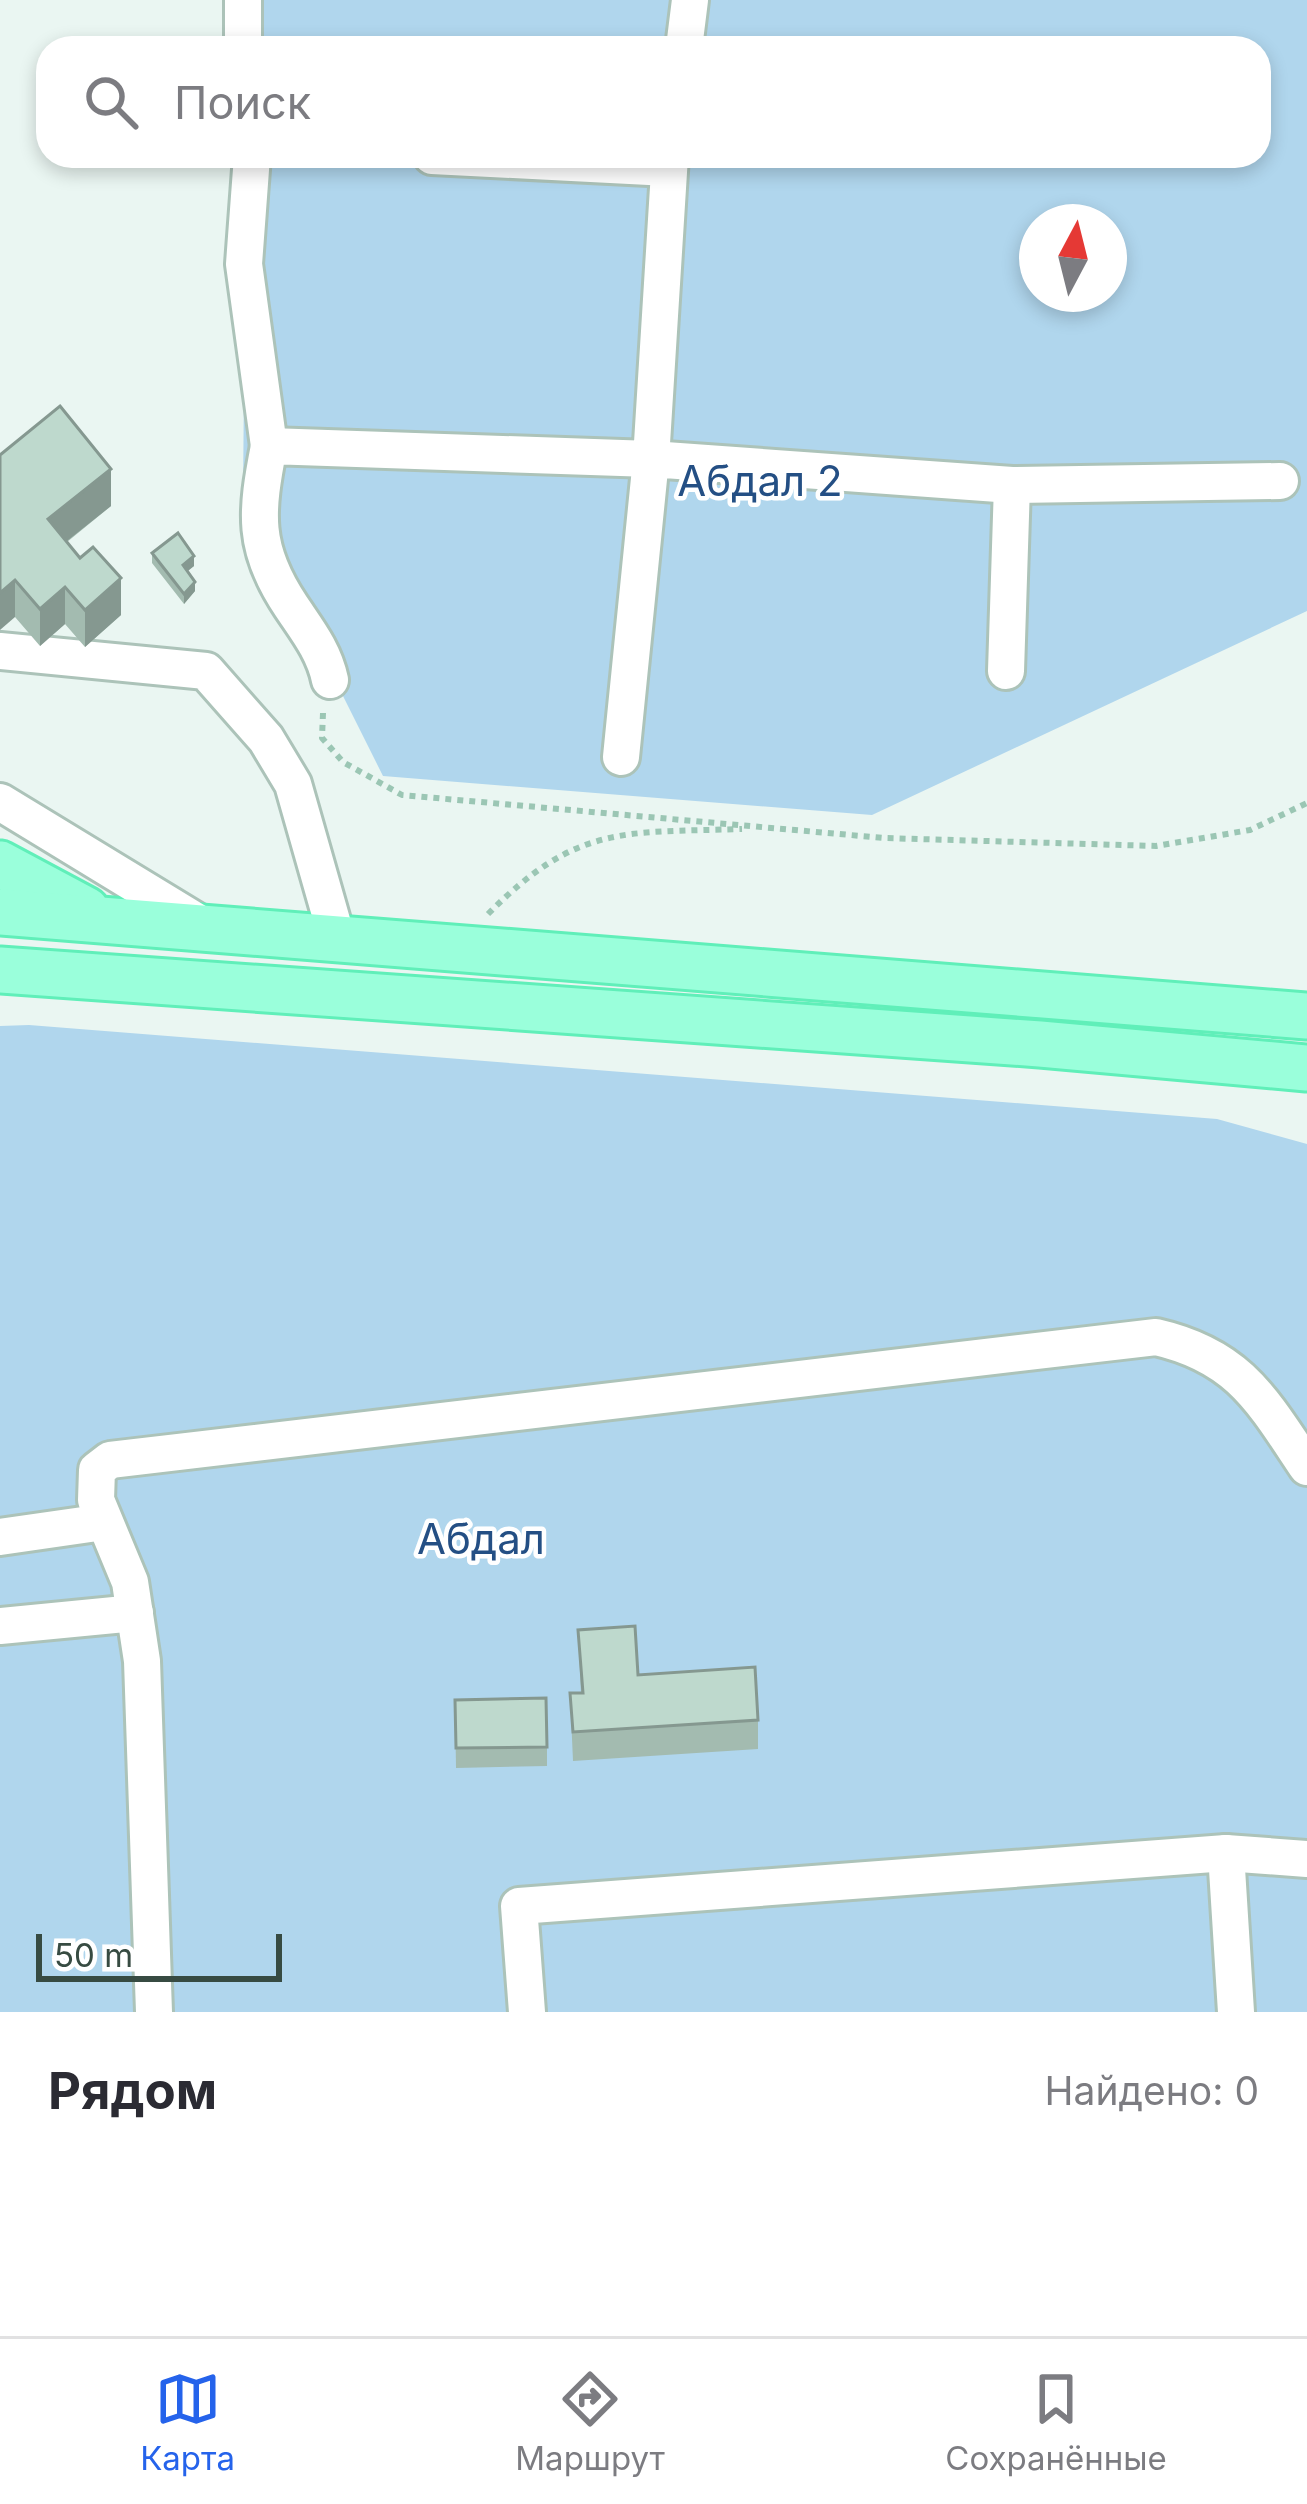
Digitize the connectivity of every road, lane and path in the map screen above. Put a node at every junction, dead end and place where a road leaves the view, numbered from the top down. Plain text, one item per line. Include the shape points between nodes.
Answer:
1 (243, 0) edge
2 (690, 0) edge
3 (243, 36) edge
4 (686, 36) edge
5 (251, 168) edge
6 (669, 168) edge
7 (269, 446) junction
8 (651, 459) junction
9 (1280, 481) dead end
10 (1012, 484) junction
11 (0, 651) edge
12 (1006, 671) dead end
13 (330, 680) joint
14 (622, 757) dead end
15 (0, 802) edge
16 (1307, 803) edge
17 (770, 828) junction
18 (0, 864) edge
19 (0, 912) edge
20 (105, 920) junction
21 (210, 930) junction
22 (338, 942) junction
23 (452, 951) junction
24 (0, 970) edge
25 (54, 974) junction
26 (0, 984) edge
27 (1307, 1016) edge
28 (1307, 1068) edge
29 (1307, 1467) edge
30 (104, 1522) junction
31 (0, 1537) edge
32 (135, 1613) junction
33 (0, 1626) edge
34 (1226, 1853) junction
35 (1307, 1859) edge
36 (154, 2012) edge
37 (527, 2012) edge
38 (1236, 2012) edge

1 - 3 lane
2 - 4 lane
5 - 7 lane via 244,264
6 - 8 lane
7 - 8 lane
7 - 13 lane via 257,533 274,582 325,657
8 - 10 lane
8 - 14 lane
9 - 10 lane
10 - 12 lane
11 - 22 lane via 206,671 266,739 293,784
13 - 17 path via 322,737 343,762 402,796
15 - 21 lane
16 - 17 path via 1250,830 1156,847
17 - 23 path via 585,841 530,872
18 - 20 main road
19 - 20 main road
20 - 21 main road
21 - 22 main road
22 - 23 main road
23 - 27 main road
24 - 25 main road
25 - 26 main road
25 - 28 main road
29 - 30 lane via 1258,1395 1200,1347 1156,1336 110,1460 97,1470
30 - 31 lane
30 - 32 lane
32 - 33 lane
32 - 36 lane
34 - 35 lane
34 - 37 lane via 519,1906
34 - 38 lane

